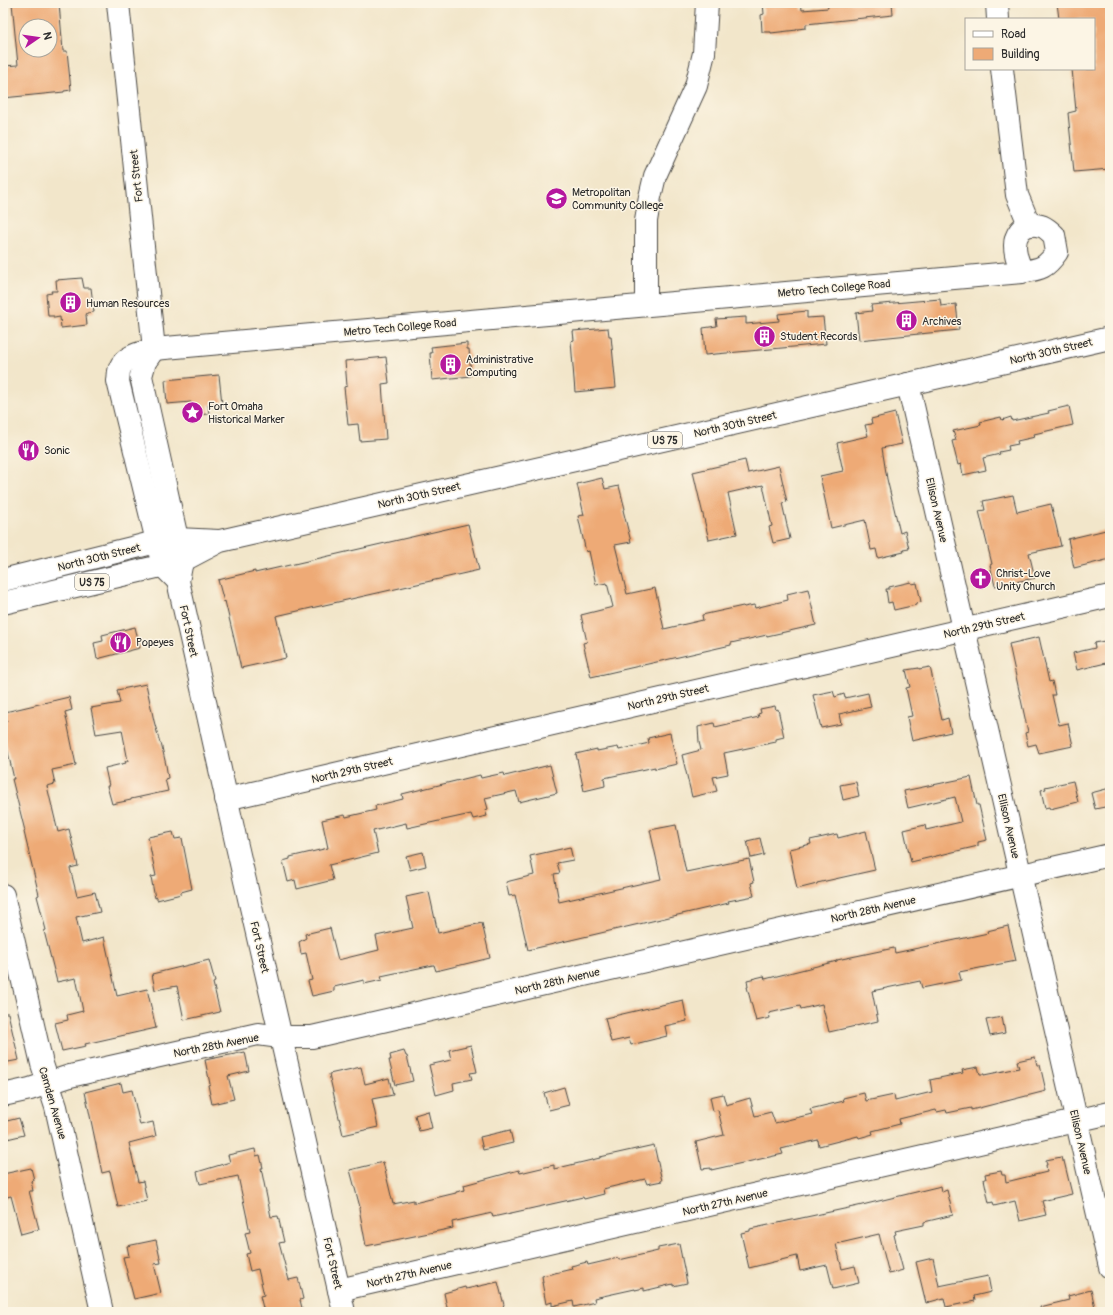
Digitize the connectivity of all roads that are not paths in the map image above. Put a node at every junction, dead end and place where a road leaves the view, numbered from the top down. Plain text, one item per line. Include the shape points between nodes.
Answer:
1 (118, 3) edge
2 (707, 3) edge
3 (996, 3) edge
4 (998, 18) edge
5 (1002, 70) edge
6 (1029, 224) junction
7 (1022, 272) junction
8 (646, 305) junction
9 (1110, 338) edge
10 (154, 349) junction
11 (908, 384) junction
12 (166, 541) junction
13 (220, 541) junction
14 (174, 569) junction
15 (3, 580) edge
16 (1110, 596) edge
17 (3, 603) edge
18 (964, 629) junction
19 (226, 799) junction
20 (1110, 855) edge
21 (1020, 875) junction
22 (3, 895) edge
23 (280, 1037) junction
24 (48, 1083) junction
25 (3, 1095) edge
26 (1110, 1113) edge
27 (1076, 1121) junction
28 (1110, 1267) edge
29 (339, 1290) junction
30 (102, 1312) edge
31 (344, 1312) edge

1 - 10 main road, Fort Street
2 - 8 main road via 704,53 696,86 655,176 650,197 646,221
3 - 4 main road
5 - 6 main road via 1017,195
6 - 7 main road via 1019,230 1015,239 1015,253
6 - 7 main road, Metro Tech College Road via 1042,226 1054,235 1057,252 1050,263 1037,270
7 - 8 main road, Metro Tech College Road
8 - 10 main road, Metro Tech College Road
9 - 11 main road, North 30th Street / US 75
10 - 12 main road, Fort Street via 141,376
11 - 13 main road, North 30th Street / US 75
11 - 18 main road, Ellison Avenue
12 - 13 main road, North 30th Street / US 75
12 - 14 main road, Fort Street
12 - 15 main road, North 30th Street / US 75
13 - 14 main road, North 30th Street / US 75
14 - 17 main road, North 30th Street / US 75
14 - 19 main road, Fort Street
16 - 18 main road, North 29th Street
18 - 19 main road, North 29th Street
18 - 21 main road, Ellison Avenue
19 - 23 main road, Fort Street
20 - 21 main road, North 28th Avenue
21 - 23 main road, North 28th Avenue via 312,1037
21 - 27 main road, Ellison Avenue
22 - 24 main road, Camden Avenue
23 - 24 main road, North 28th Avenue via 258,1034
23 - 29 main road, Fort Street
24 - 25 main road, North 28th Avenue
24 - 30 main road, Camden Avenue via 56,1107
26 - 27 main road, North 27th Avenue
27 - 28 main road, Ellison Avenue
27 - 29 main road, North 27th Avenue
29 - 31 main road, Fort Street

